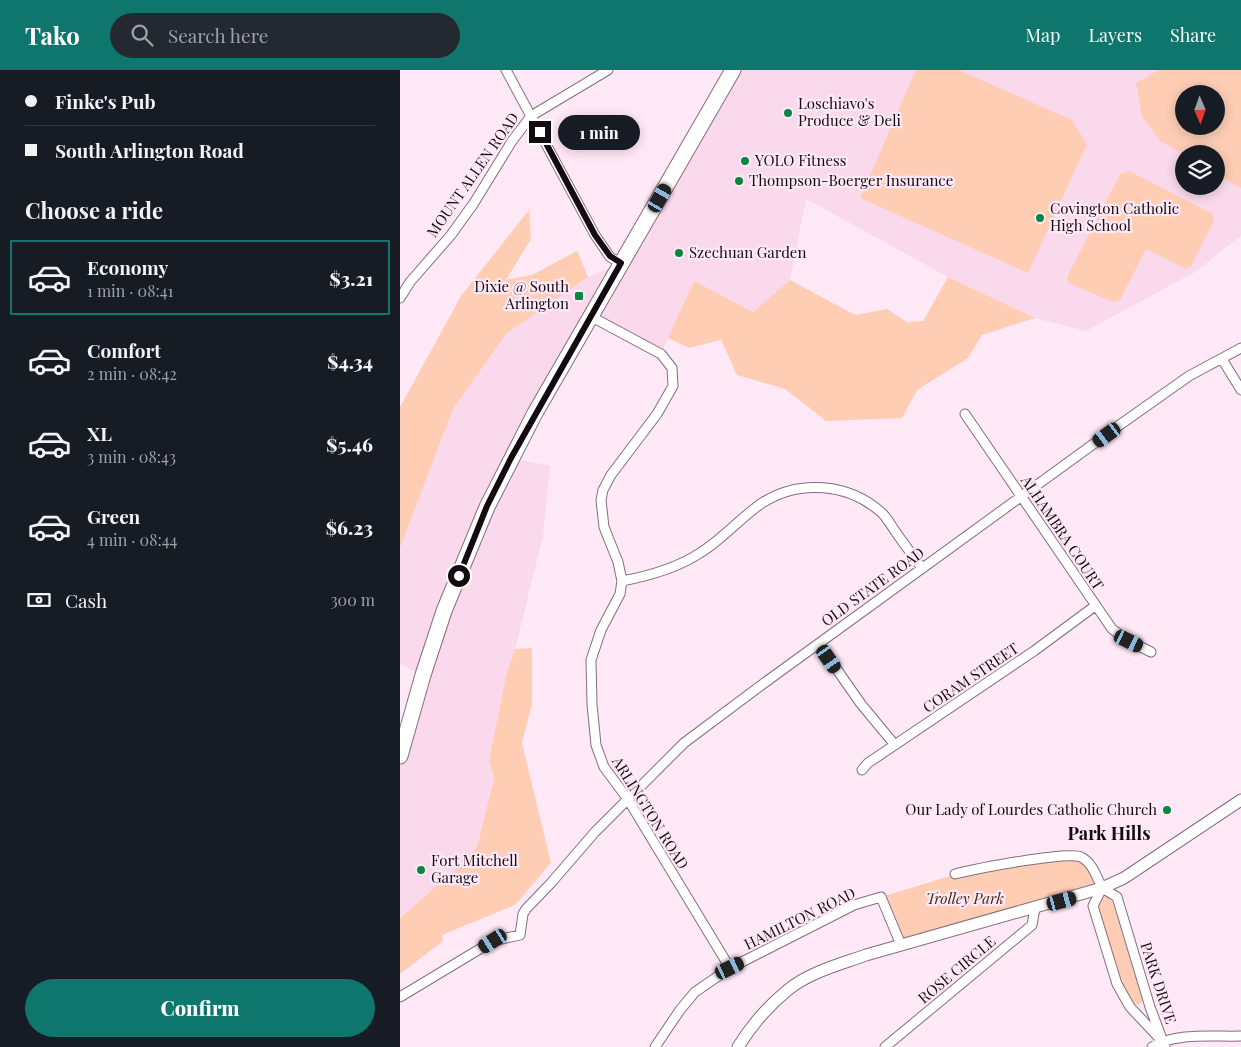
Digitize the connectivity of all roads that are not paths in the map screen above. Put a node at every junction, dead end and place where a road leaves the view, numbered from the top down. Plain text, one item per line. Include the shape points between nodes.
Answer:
1 (506, 70) edge
2 (608, 70) edge
3 (733, 70) edge
4 (531, 116) junction
5 (621, 263) junction
6 (400, 298) edge
7 (590, 316) junction
8 (1241, 348) edge
9 (1222, 360) junction
10 (1241, 390) edge
11 (964, 414) dead end
12 (1021, 497) junction
13 (922, 568) junction
14 (622, 581) junction
15 (1095, 606) junction
16 (819, 644) junction
17 (1151, 652) dead end
18 (894, 745) junction
19 (400, 756) edge
20 (862, 770) dead end
21 (627, 798) junction
22 (1241, 800) edge
23 (956, 874) dead end
24 (1102, 888) junction
25 (1035, 908) junction
26 (901, 945) junction
27 (730, 968) junction
28 (400, 998) edge
29 (1241, 1036) edge
30 (1164, 1044) edge
31 (655, 1047) edge
32 (738, 1047) edge
33 (885, 1047) edge
34 (1152, 1047) edge

1 - 4 street
2 - 4 street
3 - 5 main road
4 - 5 street via 595,235 610,256
4 - 6 street, MOUNT ALLEN ROAD via 451,235
5 - 7 main road
7 - 14 street via 661,354 672,368 670,392 603,490 604,527
7 - 19 main road via 487,506 444,611
8 - 9 street, OLD STATE ROAD
9 - 10 street
9 - 12 street, OLD STATE ROAD via 1190,376
11 - 12 street, ALHAMBRA COURT
12 - 13 street, OLD STATE ROAD
12 - 15 street, ALHAMBRA COURT
13 - 14 street via 883,514 863,499 837,490 808,487 786,491 761,504 699,554 673,567
13 - 16 street, OLD STATE ROAD
14 - 21 street, ARLINGTON ROAD via 620,594 601,630 591,660 592,704 599,755
15 - 17 street, ALHAMBRA COURT via 1112,629
15 - 18 street, CORAM STREET
16 - 18 street
16 - 21 street, OLD STATE ROAD via 684,744
18 - 20 street, CORAM STREET
21 - 27 street, ARLINGTON ROAD
21 - 28 street, OLD STATE ROAD via 526,909 520,935 493,941
22 - 24 street via 1137,869
23 - 24 street via 1072,855 1090,864
24 - 25 street
24 - 30 street, PARK DRIVE via 1117,897
24 - 30 street, PARK DRIVE via 1093,906 1117,984 1130,1007
25 - 26 street
25 - 33 street, ROSE CIRCLE via 1032,925
26 - 27 street, HAMILTON ROAD via 881,896 854,905
26 - 32 street via 830,968 789,989 754,1024
27 - 31 street, HAMILTON ROAD via 696,992
29 - 30 street via 1192,1036
30 - 34 street

